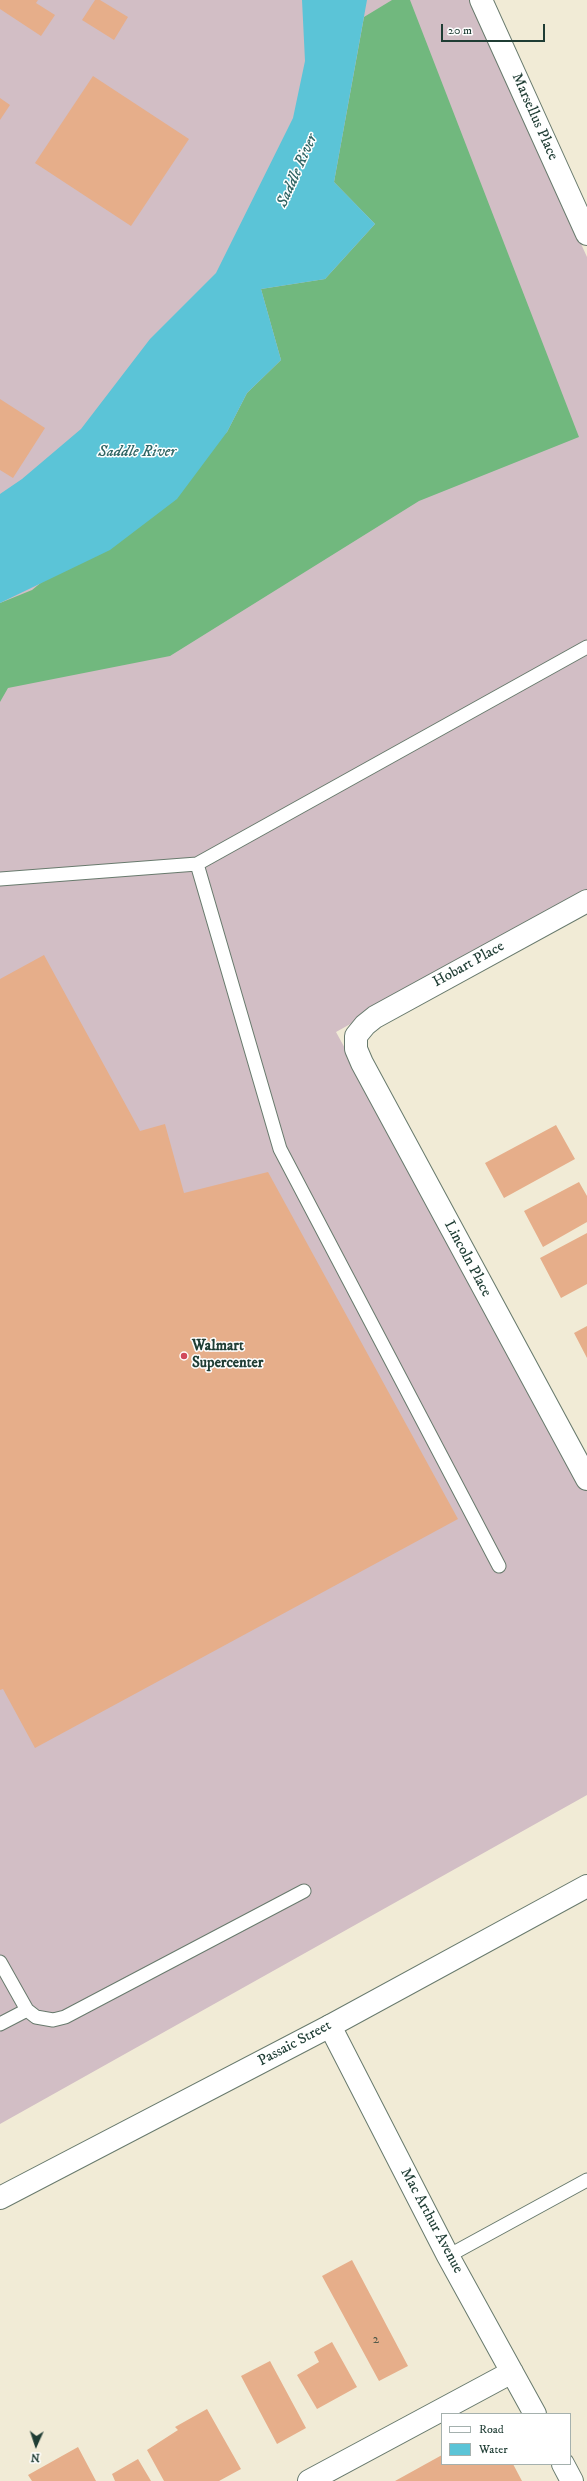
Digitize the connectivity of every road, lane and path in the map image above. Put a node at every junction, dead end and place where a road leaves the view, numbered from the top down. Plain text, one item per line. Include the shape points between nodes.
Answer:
1 (481, 0) edge
2 (587, 234) edge
3 (587, 647) edge
4 (197, 864) junction
5 (0, 879) edge
6 (587, 901) edge
7 (356, 1036) joint
8 (587, 1479) edge
9 (499, 1566) dead end
10 (587, 1886) edge
11 (304, 1891) dead end
12 (0, 1962) edge
13 (27, 2010) junction
14 (0, 2024) edge
15 (330, 2026) junction
16 (587, 2180) edge
17 (0, 2198) edge
18 (448, 2256) junction
19 (512, 2372) junction
20 (534, 2413) edge
21 (564, 2465) edge
22 (309, 2481) edge
23 (572, 2481) edge

1 - 2 street, Marsellus Place
3 - 4 lane
4 - 5 lane
4 - 9 lane via 280,1149
6 - 7 street, Hobart Place via 375,1017 364,1025
7 - 8 street, Lincoln Place via 356,1049 362,1064
10 - 15 street, Passaic Street
11 - 13 lane via 65,2017 53,2020 36,2017
12 - 13 lane
13 - 14 lane
15 - 17 street, Passaic Street
15 - 18 street, Mac Arthur Avenue
16 - 18 lane
18 - 19 street, Mac Arthur Avenue
19 - 20 street, Mac Arthur Avenue
19 - 22 street
21 - 23 street

